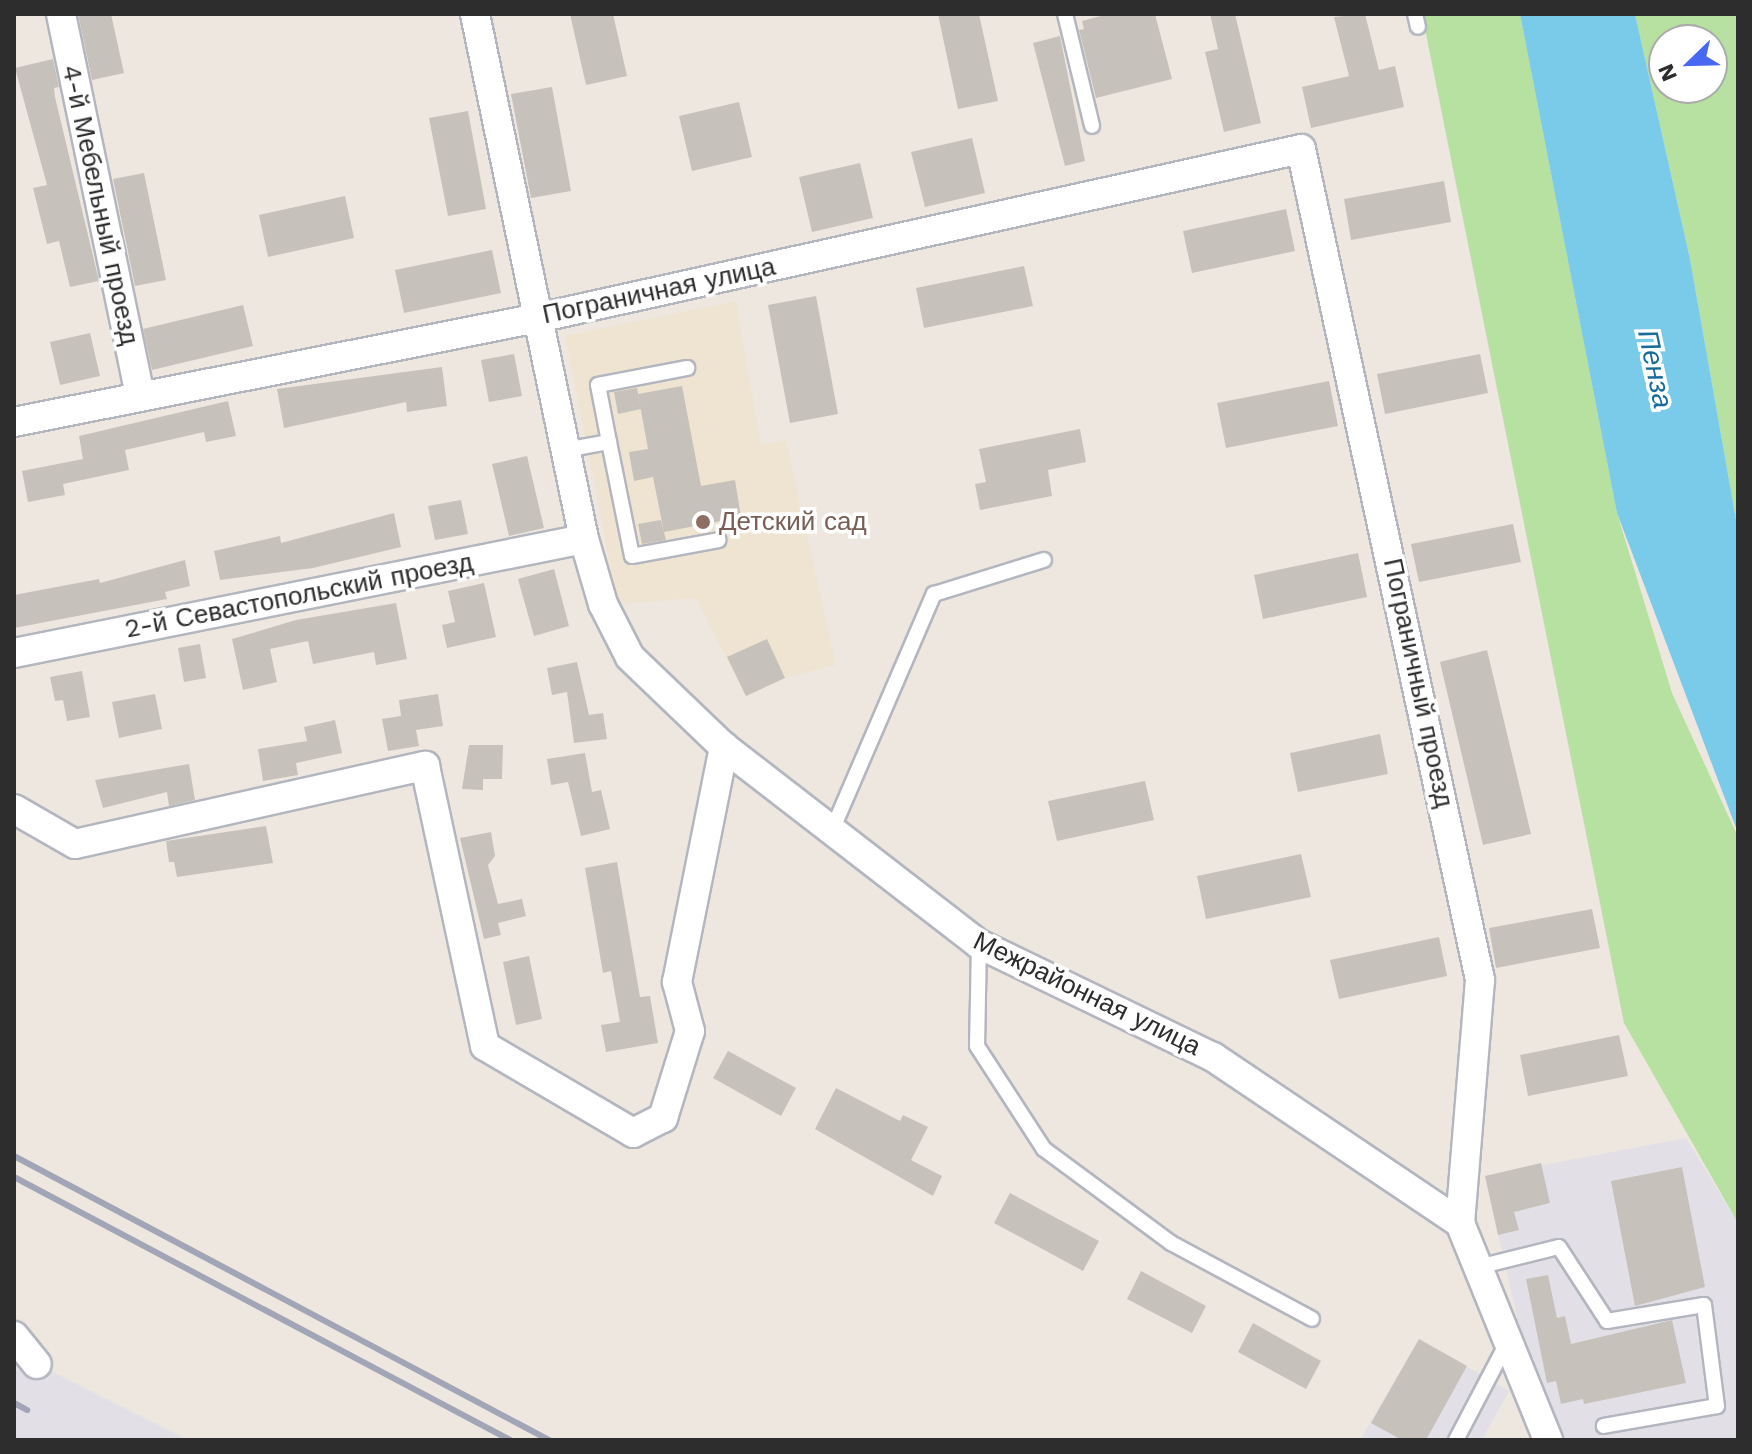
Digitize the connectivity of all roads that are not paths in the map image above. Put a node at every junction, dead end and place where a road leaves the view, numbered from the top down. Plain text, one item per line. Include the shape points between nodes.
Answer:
1 (61, 14) edge
2 (475, 14) edge
3 (1065, 14) edge
4 (1092, 126) dead end
5 (1301, 149) joint
6 (538, 318) junction
7 (687, 368) dead end
8 (140, 396) junction
9 (14, 422) edge
10 (609, 442) junction
11 (565, 450) junction
12 (584, 539) junction
13 (719, 540) dead end
14 (1044, 560) dead end
15 (14, 653) edge
16 (724, 747) junction
17 (14, 809) edge
18 (833, 828) junction
19 (979, 944) junction
20 (1460, 1223) junction
21 (1478, 1267) junction
22 (1312, 1319) dead end
23 (14, 1336) edge
24 (1508, 1341) junction
25 (37, 1364) dead end
26 (1604, 1426) dead end
27 (1456, 1440) edge
28 (1548, 1440) edge

1 - 8 street, 4-й Мебельный проезд
2 - 6 street, Межрайонная улица
3 - 4 lane
5 - 6 street, Пограничная улица
5 - 20 street, Пограничный проезд via 1480,980
6 - 8 street, Пограничная улица
6 - 11 street, Межрайонная улица
7 - 10 lane via 598,385
8 - 9 street, Пограничная улица
10 - 11 lane
10 - 13 lane via 632,556
11 - 12 street, Межрайонная улица
12 - 15 street, 2-й Севастопольский проезд
12 - 16 street, Межрайонная улица via 603,604 630,657
14 - 18 lane via 934,594
16 - 17 street via 677,982 690,1031 663,1118 633,1133 485,1046 425,766 75,844
16 - 18 street, Межрайонная улица
18 - 19 street, Межрайонная улица
19 - 20 street, Межрайонная улица via 1213,1057
19 - 22 lane via 977,1046 1044,1149 1171,1243
20 - 21 street
21 - 24 street
21 - 26 lane via 1559,1247 1607,1321 1704,1305 1717,1406
23 - 25 street
24 - 27 lane
24 - 28 street

